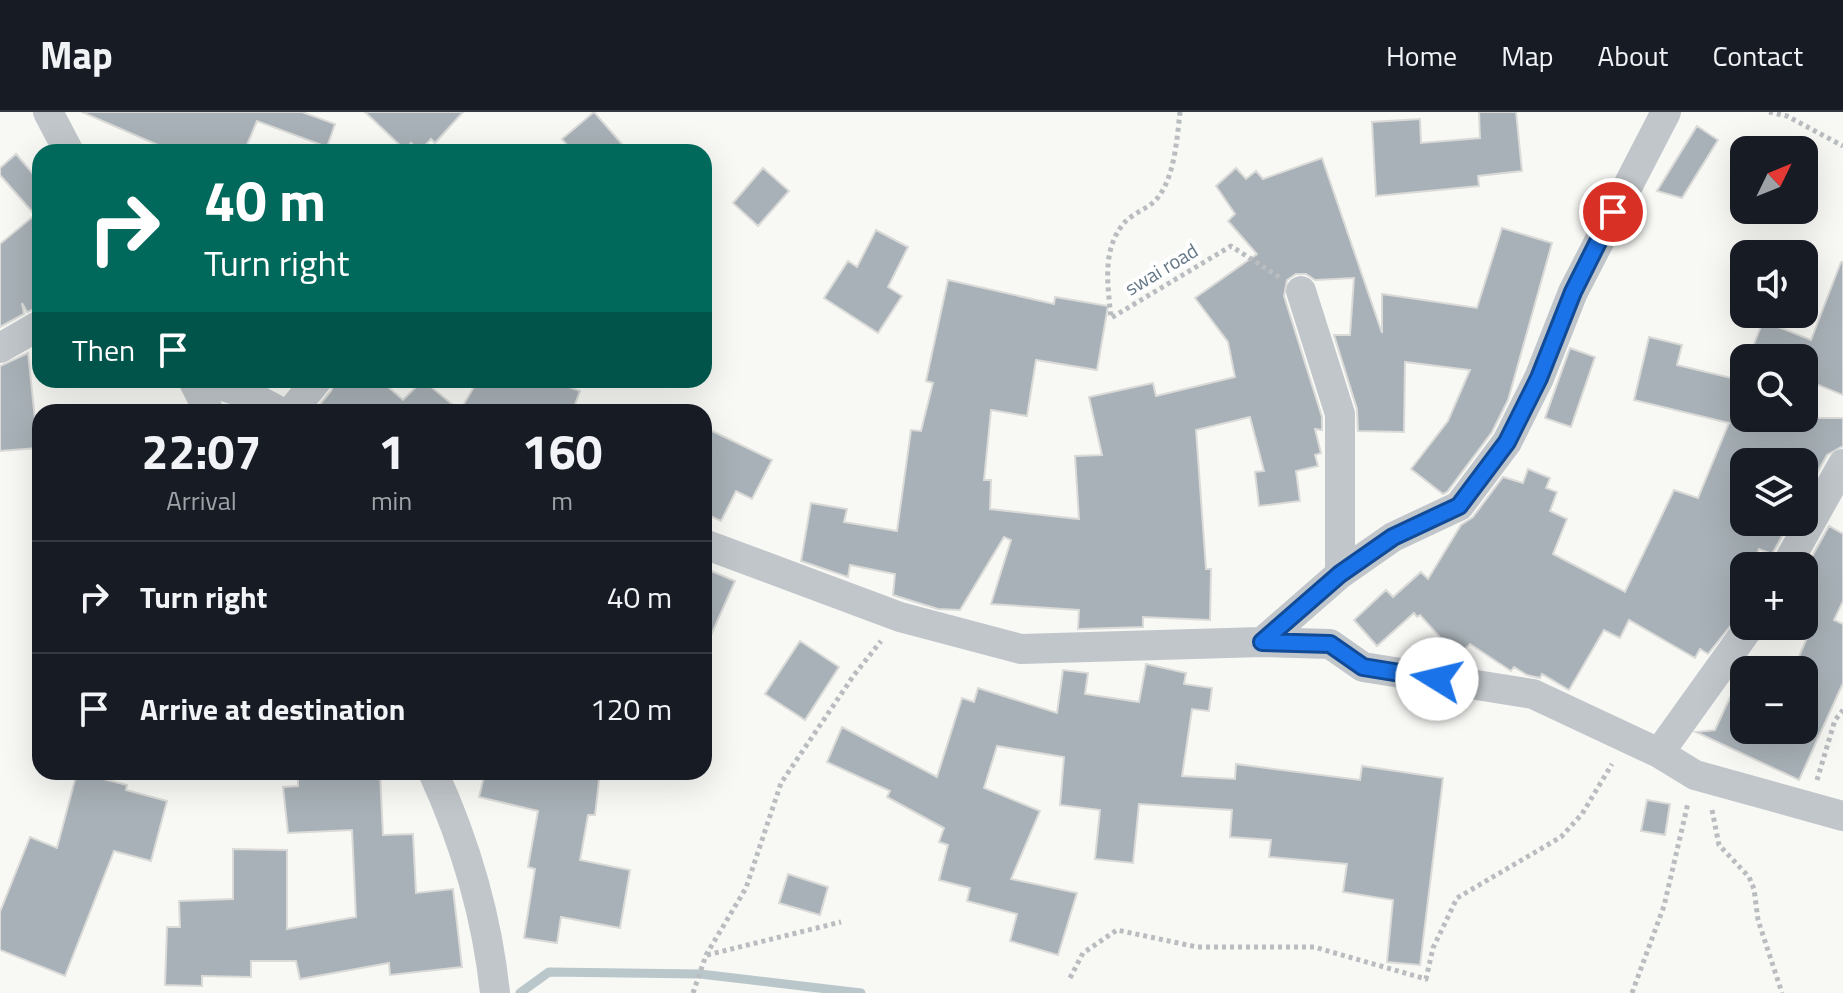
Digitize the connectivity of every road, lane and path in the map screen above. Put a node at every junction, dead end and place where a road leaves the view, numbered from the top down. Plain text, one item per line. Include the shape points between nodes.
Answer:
1 (48, 112) edge
2 (1180, 112) edge
3 (1666, 112) edge
4 (1769, 112) edge
5 (65, 144) edge
6 (1843, 146) edge
7 (1301, 291) joint
8 (32, 330) edge
9 (0, 348) edge
10 (229, 388) edge
11 (310, 388) edge
12 (265, 404) edge
13 (298, 404) edge
14 (1843, 464) edge
15 (712, 547) edge
16 (1794, 552) edge
17 (1340, 574) junction
18 (900, 617) junction
19 (1740, 640) edge
20 (1262, 642) junction
21 (1843, 710) edge
22 (1627, 739) junction
23 (1659, 753) junction
24 (1705, 778) junction
25 (437, 780) edge
26 (1810, 804) junction
27 (1843, 816) edge
28 (841, 922) dead end
29 (706, 955) junction
30 (1070, 978) dead end
31 (495, 993) edge
32 (693, 993) edge
33 (1632, 993) edge
34 (1782, 993) edge

1 - 5 street
2 - 7 path, swai road via 1159,198 1125,221 1115,238 1106,267 1111,318 1231,246
3 - 17 street via 1573,292 1507,442 1459,506 1393,537
4 - 6 path
7 - 17 street via 1340,414
8 - 9 street
10 - 12 street
11 - 13 street
14 - 16 street
15 - 18 street
17 - 20 street
18 - 20 street via 1021,649
18 - 29 path via 781,783 746,888
19 - 23 street
20 - 22 street via 1330,644 1363,667 1533,694
21 - 26 path via 1835,720
22 - 23 street
22 - 30 path via 1582,814 1561,837 1457,898 1433,948 1426,979 1314,947 1197,947 1117,930 1083,953
23 - 24 street
24 - 26 street
24 - 33 path
24 - 34 path via 1719,845 1749,877
25 - 31 street via 460,832 491,954
26 - 27 street
28 - 29 path
29 - 32 path

